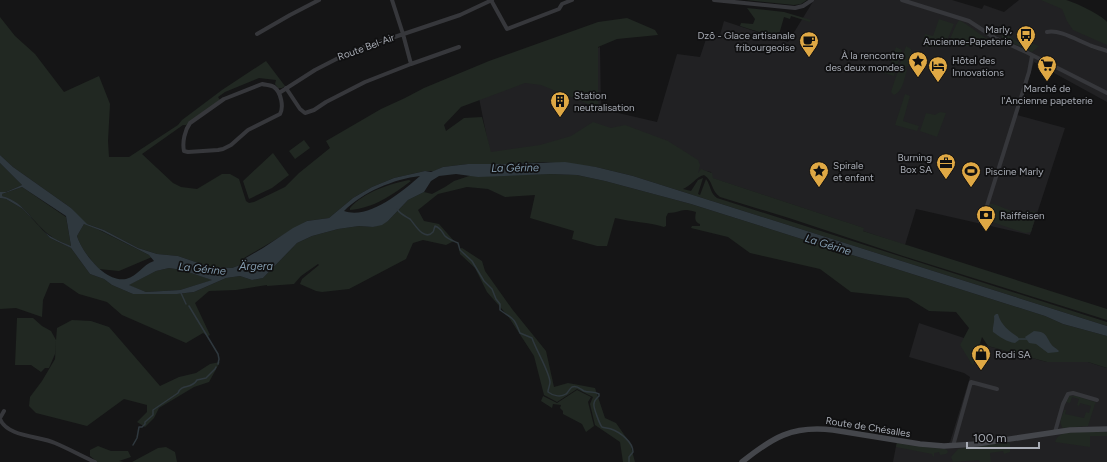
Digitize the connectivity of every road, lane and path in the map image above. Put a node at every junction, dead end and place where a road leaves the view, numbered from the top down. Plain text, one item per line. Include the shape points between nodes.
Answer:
1 (319, 0) edge
2 (392, 0) edge
3 (491, 0) edge
4 (572, 0) edge
5 (714, 0) edge
6 (812, 0) edge
7 (902, 0) edge
8 (1048, 32) dead end
9 (257, 34) dead end
10 (403, 34) junction
11 (459, 47) dead end
12 (1107, 51) edge
13 (1032, 56) junction
14 (411, 64) junction
15 (286, 88) junction
16 (278, 93) junction
17 (1107, 93) edge
18 (980, 221) dead end
19 (997, 389) dead end
20 (1097, 400) dead end
21 (4, 411) dead end
22 (0, 418) edge
23 (1107, 429) edge
24 (1055, 432) junction
25 (953, 446) junction
26 (95, 462) edge
27 (742, 462) edge

1 - 9 street
2 - 10 street, Route Bel-Air
3 - 4 street via 507,29 559,9 562,4
3 - 10 street via 460,15
5 - 6 street via 795,8
7 - 13 street via 969,21 995,38
8 - 12 street via 1069,36
10 - 14 street
10 - 15 street, Route Bel-Air via 338,57
11 - 14 street
13 - 17 street
13 - 18 street via 1030,72
14 - 15 street via 365,82 305,113
15 - 16 street, Route Bel-Air
16 - 16 street via 282,109 280,114 248,130 230,145 218,150 184,151 186,129 190,123 218,102 262,84 273,86
19 - 25 street via 971,382
20 - 24 street via 1074,393 1068,394
21 - 22 street
22 - 26 street via 8,429 18,434 50,441
23 - 24 street, Route de Chésalles
24 - 25 street, Route de Chésalles
25 - 27 street, Route de Chésalles via 920,444 826,429 806,429 772,440

